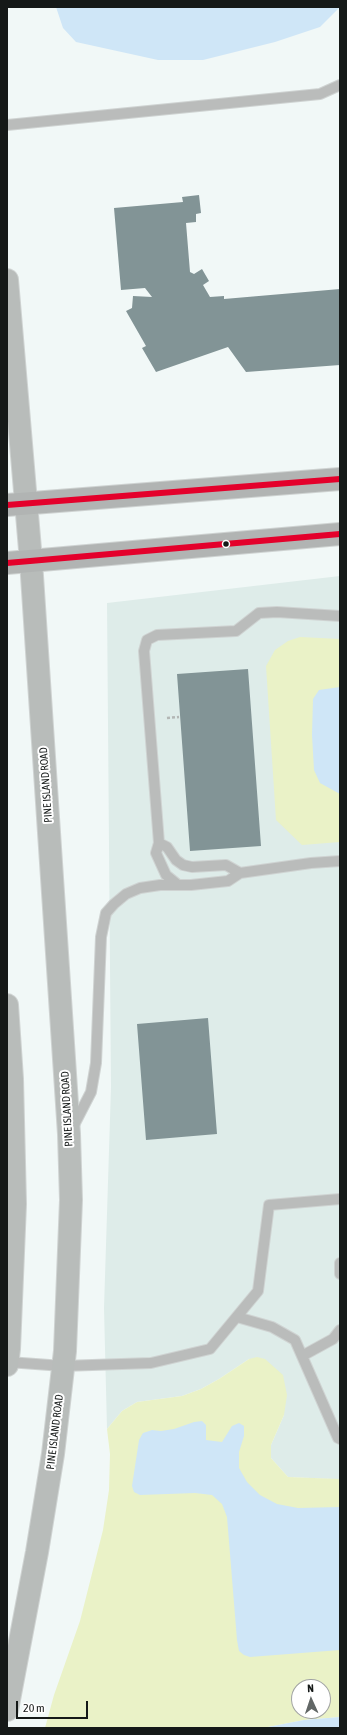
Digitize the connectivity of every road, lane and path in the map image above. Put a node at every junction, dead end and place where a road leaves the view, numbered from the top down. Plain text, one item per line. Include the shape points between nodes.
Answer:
1 (340, 85) edge
2 (7, 125) edge
3 (7, 280) edge
4 (340, 479) edge
5 (16, 505) edge
6 (340, 534) edge
7 (31, 561) junction
8 (7, 563) edge
9 (340, 616) edge
10 (179, 717) dead end
11 (160, 718) dead end
12 (159, 843) junction
13 (340, 861) edge
14 (240, 873) junction
15 (177, 884) junction
16 (7, 1005) edge
17 (69, 1134) junction
18 (340, 1198) edge
19 (340, 1263) edge
20 (340, 1274) edge
21 (237, 1317) junction
22 (340, 1330) edge
23 (302, 1356) junction
24 (8, 1362) edge
25 (7, 1365) edge
26 (63, 1366) junction
27 (340, 1439) edge
28 (7, 1710) edge

1 - 2 lane via 320,94
3 - 5 main road, PINE ISLAND ROAD
4 - 5 main road
5 - 7 main road, PINE ISLAND ROAD
6 - 7 main road
7 - 8 main road
7 - 17 main road, PINE ISLAND ROAD
9 - 12 lane via 259,613 236,631 157,636 147,640 144,651
10 - 11 path
12 - 14 lane via 166,846 183,865 226,865
12 - 15 lane via 156,853 160,864 166,875
13 - 14 lane
14 - 15 lane via 228,881
15 - 17 lane via 140,888 126,894 106,913 101,937 96,1063 91,1092
16 - 24 main road via 12,1079 15,1204
17 - 26 main road, PINE ISLAND ROAD via 71,1200
18 - 21 lane via 269,1204 258,1291
19 - 20 lane
21 - 23 lane via 272,1326 295,1340
21 - 26 lane via 210,1349 151,1363
22 - 23 lane via 334,1338
23 - 27 lane
24 - 25 main road
24 - 26 lane
26 - 28 main road, PINE ISLAND ROAD via 37,1552

